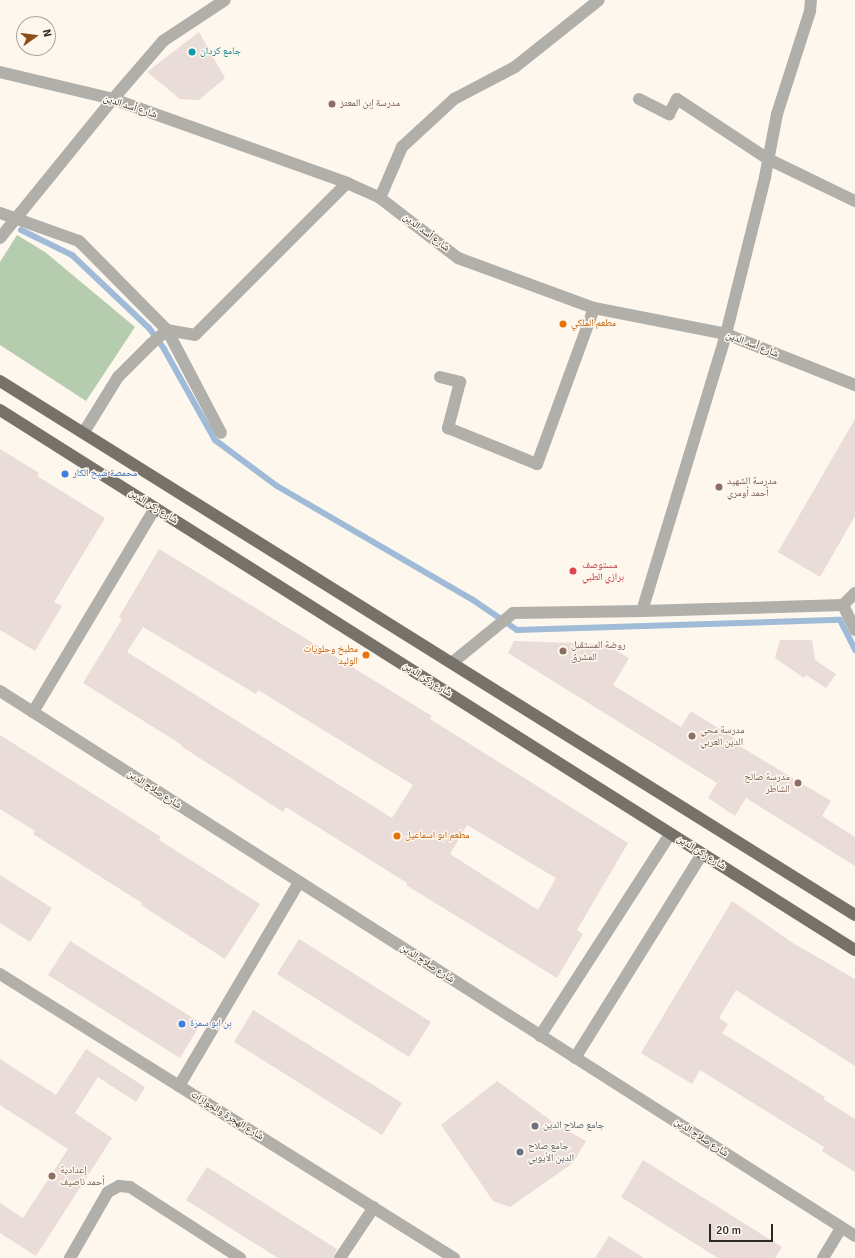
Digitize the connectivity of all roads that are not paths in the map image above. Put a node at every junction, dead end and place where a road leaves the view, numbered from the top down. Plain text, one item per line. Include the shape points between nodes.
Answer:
1 (225, 0) edge
2 (599, 0) edge
3 (811, 0) edge
4 (0, 72) edge
5 (112, 99) junction
6 (640, 99) dead end
7 (768, 159) junction
8 (348, 183) junction
9 (380, 198) junction
10 (855, 202) edge
11 (0, 213) edge
12 (17, 218) junction
13 (0, 238) edge
14 (594, 308) junction
15 (167, 330) junction
16 (726, 334) junction
17 (440, 377) dead end
18 (0, 381) edge
19 (855, 385) edge
20 (0, 410) edge
21 (84, 432) junction
22 (221, 433) dead end
23 (155, 508) junction
24 (855, 593) edge
25 (843, 605) junction
26 (642, 612) junction
27 (855, 630) edge
28 (453, 662) junction
29 (0, 691) edge
30 (33, 712) junction
31 (670, 834) junction
32 (702, 854) junction
33 (299, 882) junction
34 (855, 915) edge
35 (855, 950) edge
36 (0, 974) edge
37 (540, 1036) junction
38 (575, 1058) junction
39 (179, 1086) junction
40 (374, 1207) junction
41 (841, 1228) junction
42 (855, 1236) edge
43 (70, 1258) edge
44 (240, 1258) edge
45 (340, 1258) edge
46 (454, 1258) edge
47 (823, 1258) edge

1 - 5 street via 163,41
2 - 9 street via 515,67 454,99 402,147
3 - 7 street via 810,11 777,114
4 - 5 street, شارع أسد الدين
5 - 8 street, شارع أسد الدين
5 - 12 street
6 - 7 street via 669,114 677,100
7 - 10 street
7 - 16 street
8 - 9 street, شارع أسد الدين
8 - 15 street via 195,335
9 - 14 street, شارع أسد الدين via 458,258
11 - 12 street
12 - 13 street
12 - 15 street via 79,241
14 - 16 street, شارع أسد الدين
14 - 17 street via 537,464 448,428 460,382
15 - 21 street via 118,376
15 - 22 street
16 - 19 street, شارع أسد الدين
16 - 26 street
18 - 21 main road
20 - 23 main road, شارع ركن الدين
21 - 28 main road
23 - 30 street
23 - 31 main road, شارع ركن الدين
24 - 25 street
25 - 26 street
25 - 27 street
26 - 28 street via 513,613
28 - 34 main road
29 - 30 street, شارع صلاح الدين
30 - 33 street, شارع صلاح الدين
31 - 32 main road, شارع ركن الدين
31 - 37 street
32 - 35 main road, شارع ركن الدين
32 - 38 street
33 - 37 street, شارع صلاح الدين
33 - 39 street
36 - 39 street, شارع الهجرة والجوازات
37 - 38 street, شارع صلاح الدين
38 - 41 street, شارع صلاح الدين
39 - 40 street, شارع الهجرة والجوازات
40 - 45 street
40 - 46 street, شارع الهجرة والجوازات
41 - 42 street, شارع صلاح الدين
41 - 47 street
43 - 44 street via 108,1192 119,1186 130,1187

